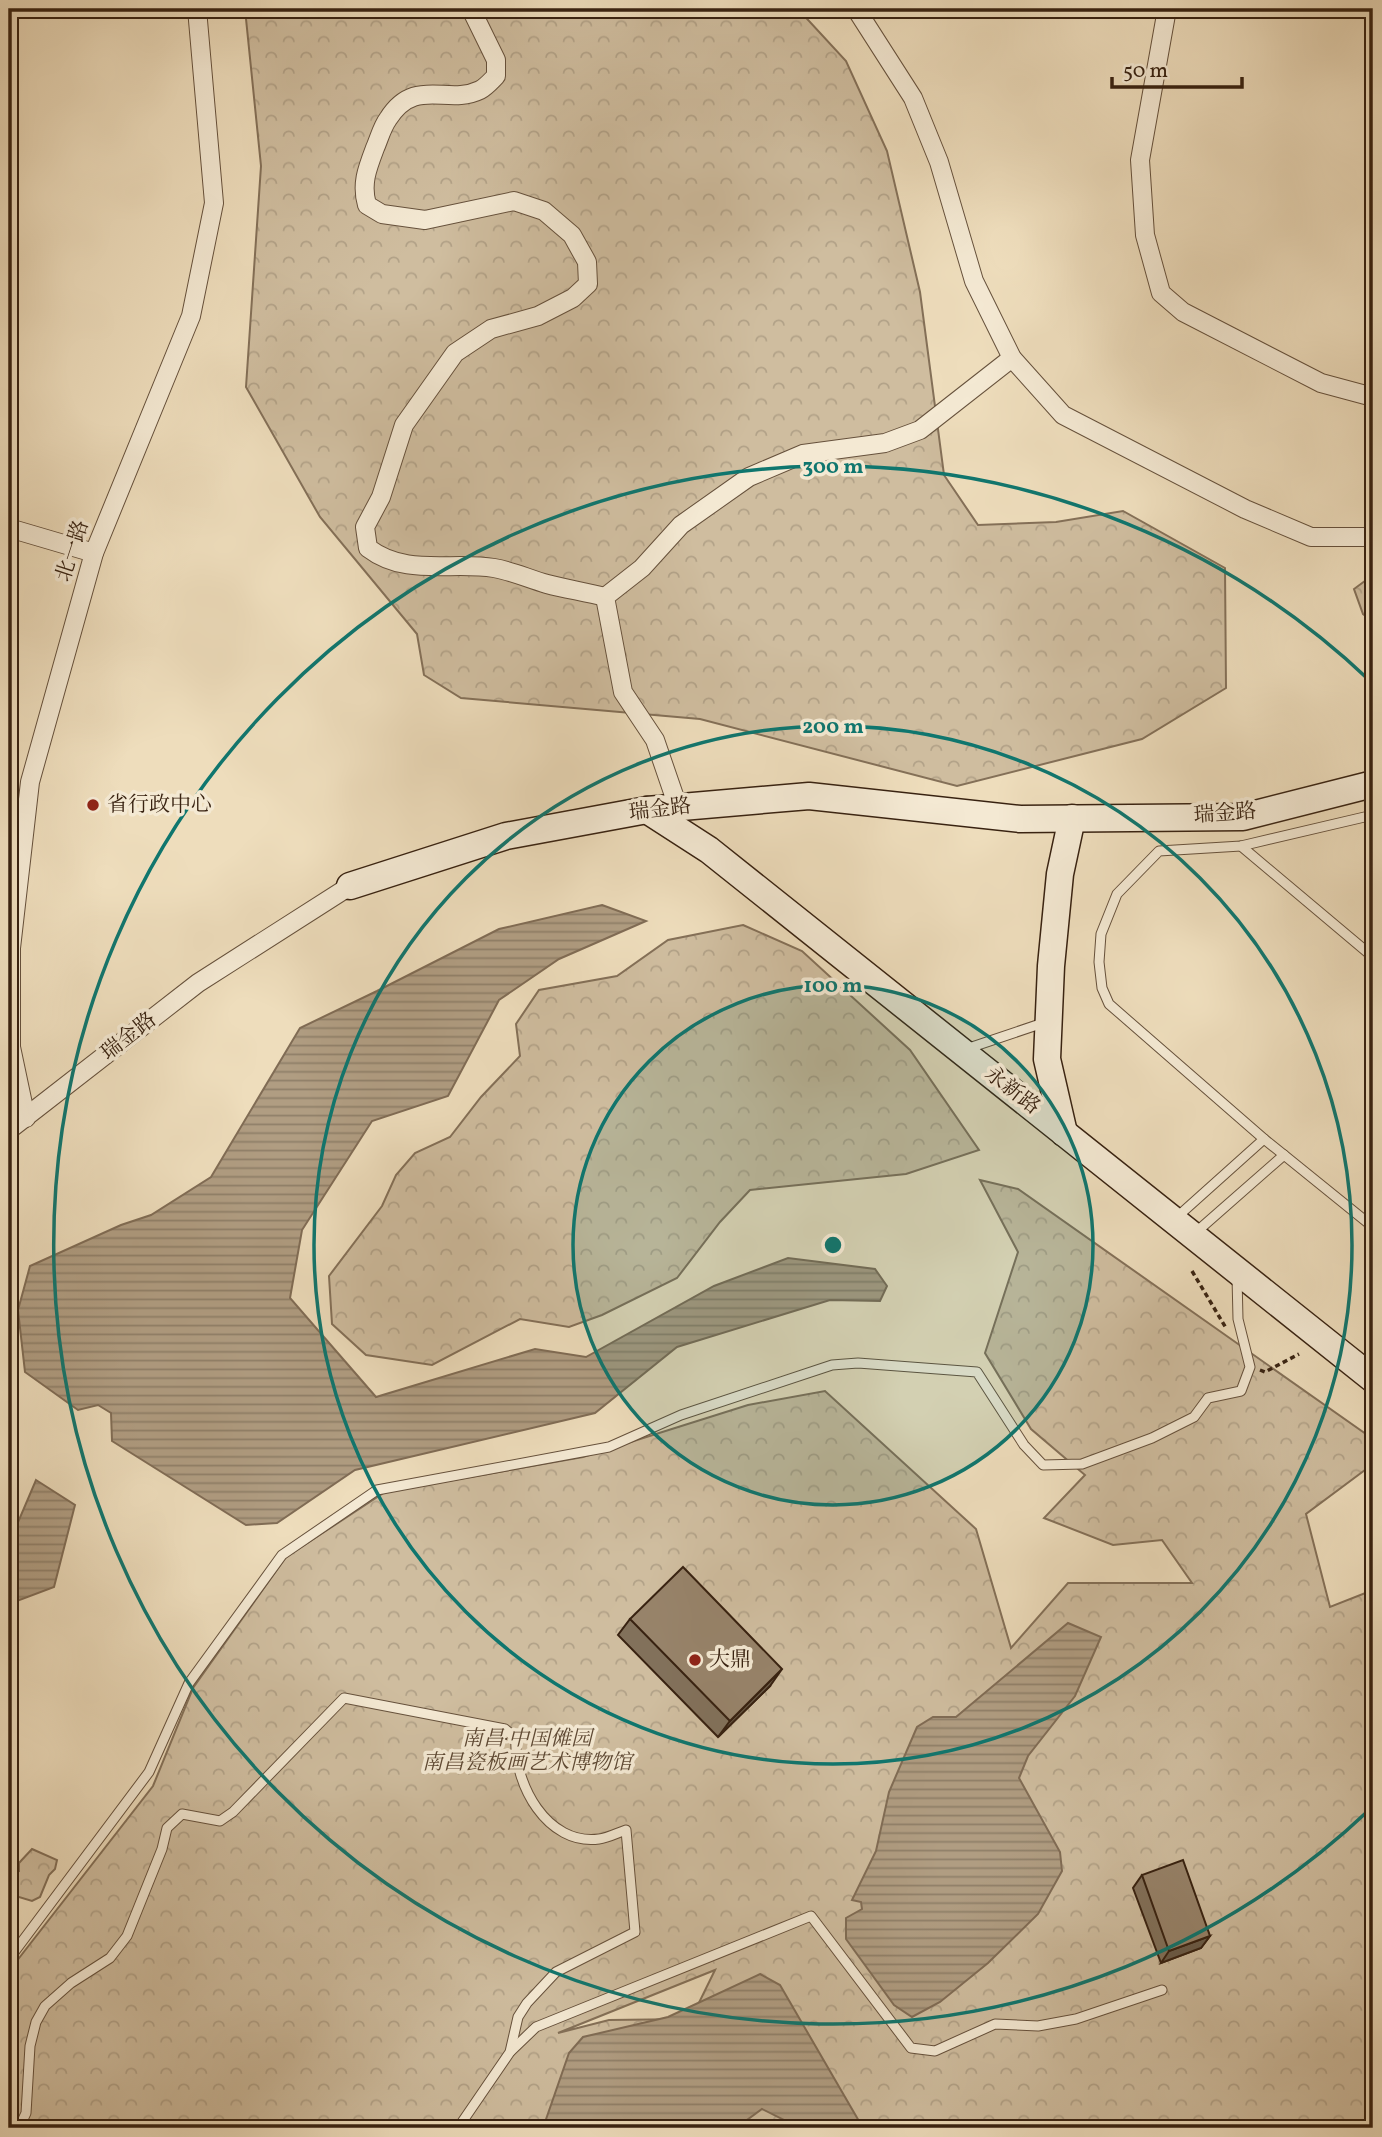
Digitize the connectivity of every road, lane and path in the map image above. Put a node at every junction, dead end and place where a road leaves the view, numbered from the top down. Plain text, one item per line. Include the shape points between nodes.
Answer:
1 (197, 9) edge
2 (471, 9) edge
3 (856, 9) edge
4 (1167, 9) edge
5 (1012, 358) junction
6 (1373, 397) edge
7 (9, 528) edge
8 (1373, 537) edge
9 (94, 553) junction
10 (605, 597) junction
11 (1373, 784) edge
12 (678, 807) junction
13 (647, 810) junction
14 (1373, 815) edge
15 (1072, 818) junction
16 (1241, 846) junction
17 (350, 886) joint
18 (1373, 957) edge
19 (1049, 1020) junction
20 (961, 1051) junction
21 (26, 1118) junction
22 (9, 1130) edge
23 (1064, 1133) junction
24 (1264, 1139) junction
25 (1284, 1155) junction
26 (1373, 1227) edge
27 (1183, 1228) junction
28 (1237, 1271) junction
29 (1373, 1379) edge
30 (9, 1959) edge
31 (1162, 1990) dead end
32 (510, 2052) junction
33 (19, 2128) edge
34 (458, 2128) edge

1 - 9 street, 北一路 via 214,203 191,316
2 - 10 street via 496,60 496,76 483,89 467,95 421,93 404,101 388,118 366,172 363,190 367,205 382,214 425,220 514,201 544,211 572,235 587,262 588,284 573,298 538,316 491,329 455,353 404,425 381,497 365,527 368,548 394,562 495,568
3 - 5 street via 913,98 939,162 974,281
4 - 6 street via 1140,160 1145,235 1160,293 1183,312 1321,383
5 - 8 street via 1063,415 1245,509 1311,537
5 - 10 street via 920,430 885,443 803,454 748,477 681,525 642,568
7 - 9 street
9 - 21 street, 北一路 via 30,782 11,973 11,1047
10 - 12 street via 623,692 655,740
11 - 15 street, 瑞金路 via 1244,817
12 - 13 street, 瑞金路
12 - 15 street, 瑞金路 via 809,796 1020,819
13 - 17 street, 瑞金路 via 506,836
13 - 20 street, 永新路 via 709,850
14 - 16 lane
15 - 19 street via 1060,874
16 - 18 lane
16 - 24 lane via 1159,851 1117,894 1101,934 1101,988 1109,1004
17 - 21 street, 瑞金路 via 198,983
19 - 20 lane
19 - 23 street via 1048,1059
20 - 23 street, 永新路
21 - 22 street, 瑞金路
23 - 27 street, 永新路
24 - 25 lane
24 - 27 lane
25 - 26 lane
25 - 27 lane
27 - 28 street, 永新路
28 - 29 street, 永新路
28 - 30 lane via 1238,1318 1250,1367 1241,1391 1208,1398 1194,1417 1083,1464 1043,1465 1024,1445 977,1372 858,1363 832,1365 787,1379 681,1415 609,1447 377,1490 282,1555 189,1682 149,1772
31 - 32 lane via 1076,2019 1038,2026 995,2024 936,2051 911,2048 811,1916 536,2027
32 - 33 lane via 518,2017 555,1972 635,1932 625,1830 598,1839 569,1836 544,1817 524,1787 515,1757 516,1738 505,1728 344,1698 233,1812 220,1821 182,1814 167,1828 127,1936 110,1958 45,2006 36,2022 26,2113
32 - 34 lane

